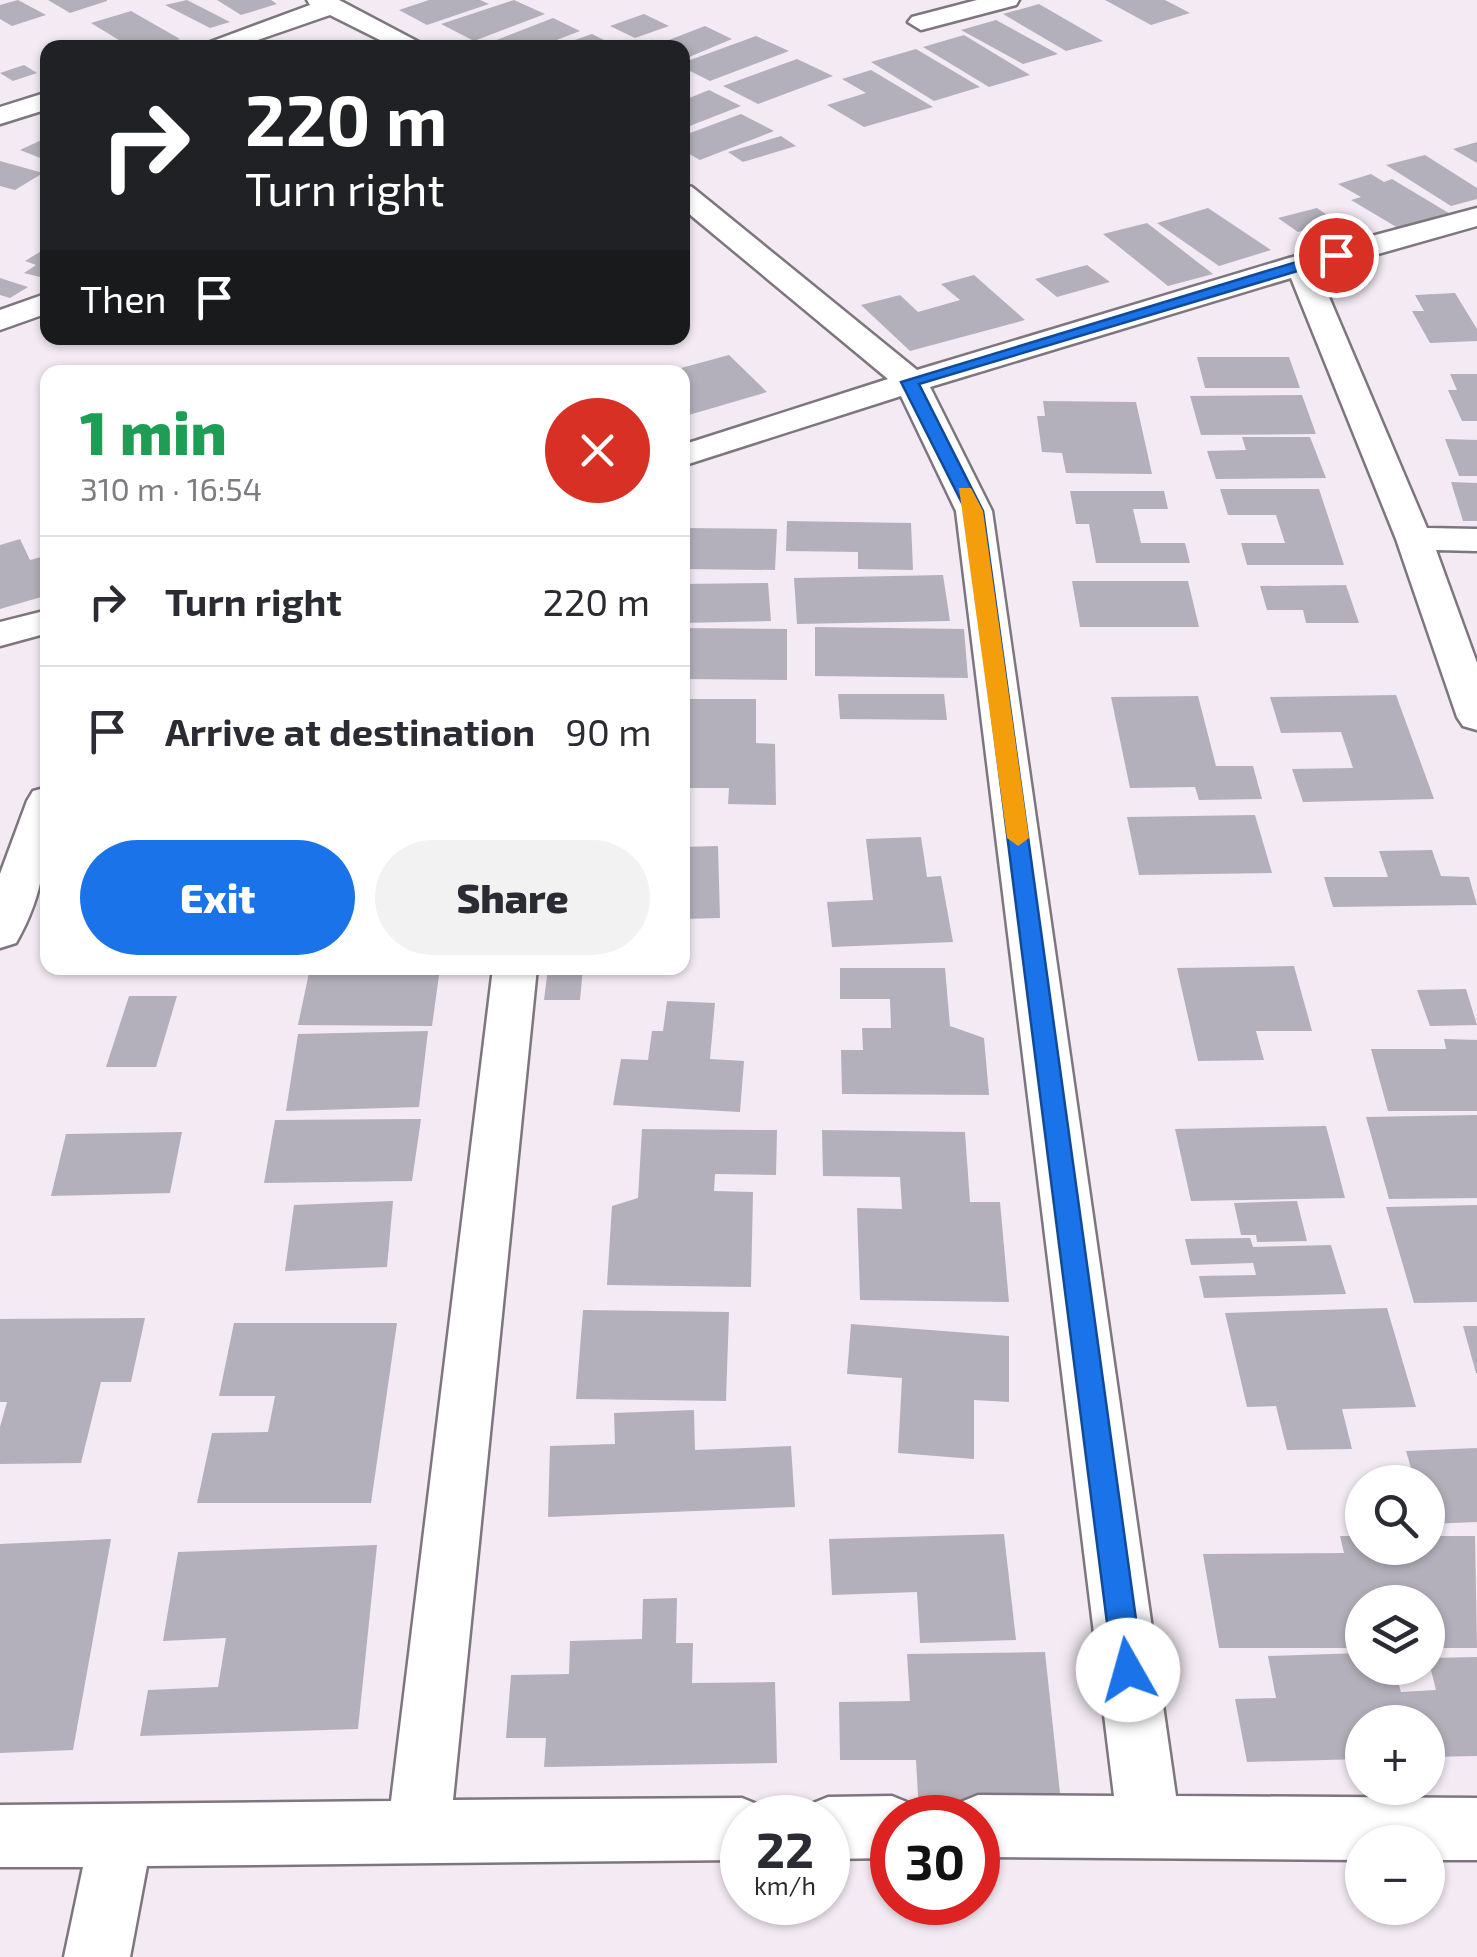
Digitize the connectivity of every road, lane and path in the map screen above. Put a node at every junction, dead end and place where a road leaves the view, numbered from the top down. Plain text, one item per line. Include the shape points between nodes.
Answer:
1 (1007, 0) edge
2 (325, 3) edge
3 (922, 22) dead end
4 (228, 40) edge
5 (401, 40) edge
6 (40, 103) edge
7 (0, 116) edge
8 (690, 200) edge
9 (1477, 217) edge
10 (1300, 264) junction
11 (40, 305) edge
12 (0, 321) edge
13 (910, 382) junction
14 (690, 453) edge
15 (1414, 540) junction
16 (1477, 540) edge
17 (40, 623) edge
18 (0, 634) edge
19 (1477, 717) edge
20 (40, 824) edge
21 (0, 932) edge
22 (514, 975) edge
23 (1148, 1825) junction
24 (1000, 1826) edge
25 (720, 1829) edge
26 (1477, 1829) edge
27 (419, 1832) junction
28 (0, 1836) edge
29 (122, 1837) junction
30 (97, 1957) edge

1 - 3 street
2 - 4 street
2 - 5 street
6 - 7 street
8 - 13 street
9 - 10 street
10 - 13 street
10 - 15 street
11 - 12 street
13 - 14 street
13 - 23 street via 974,511
15 - 16 street
15 - 19 street
17 - 18 street
20 - 21 street
22 - 27 street
23 - 24 street
23 - 26 street
25 - 27 street
27 - 29 street
28 - 29 street
29 - 30 street

